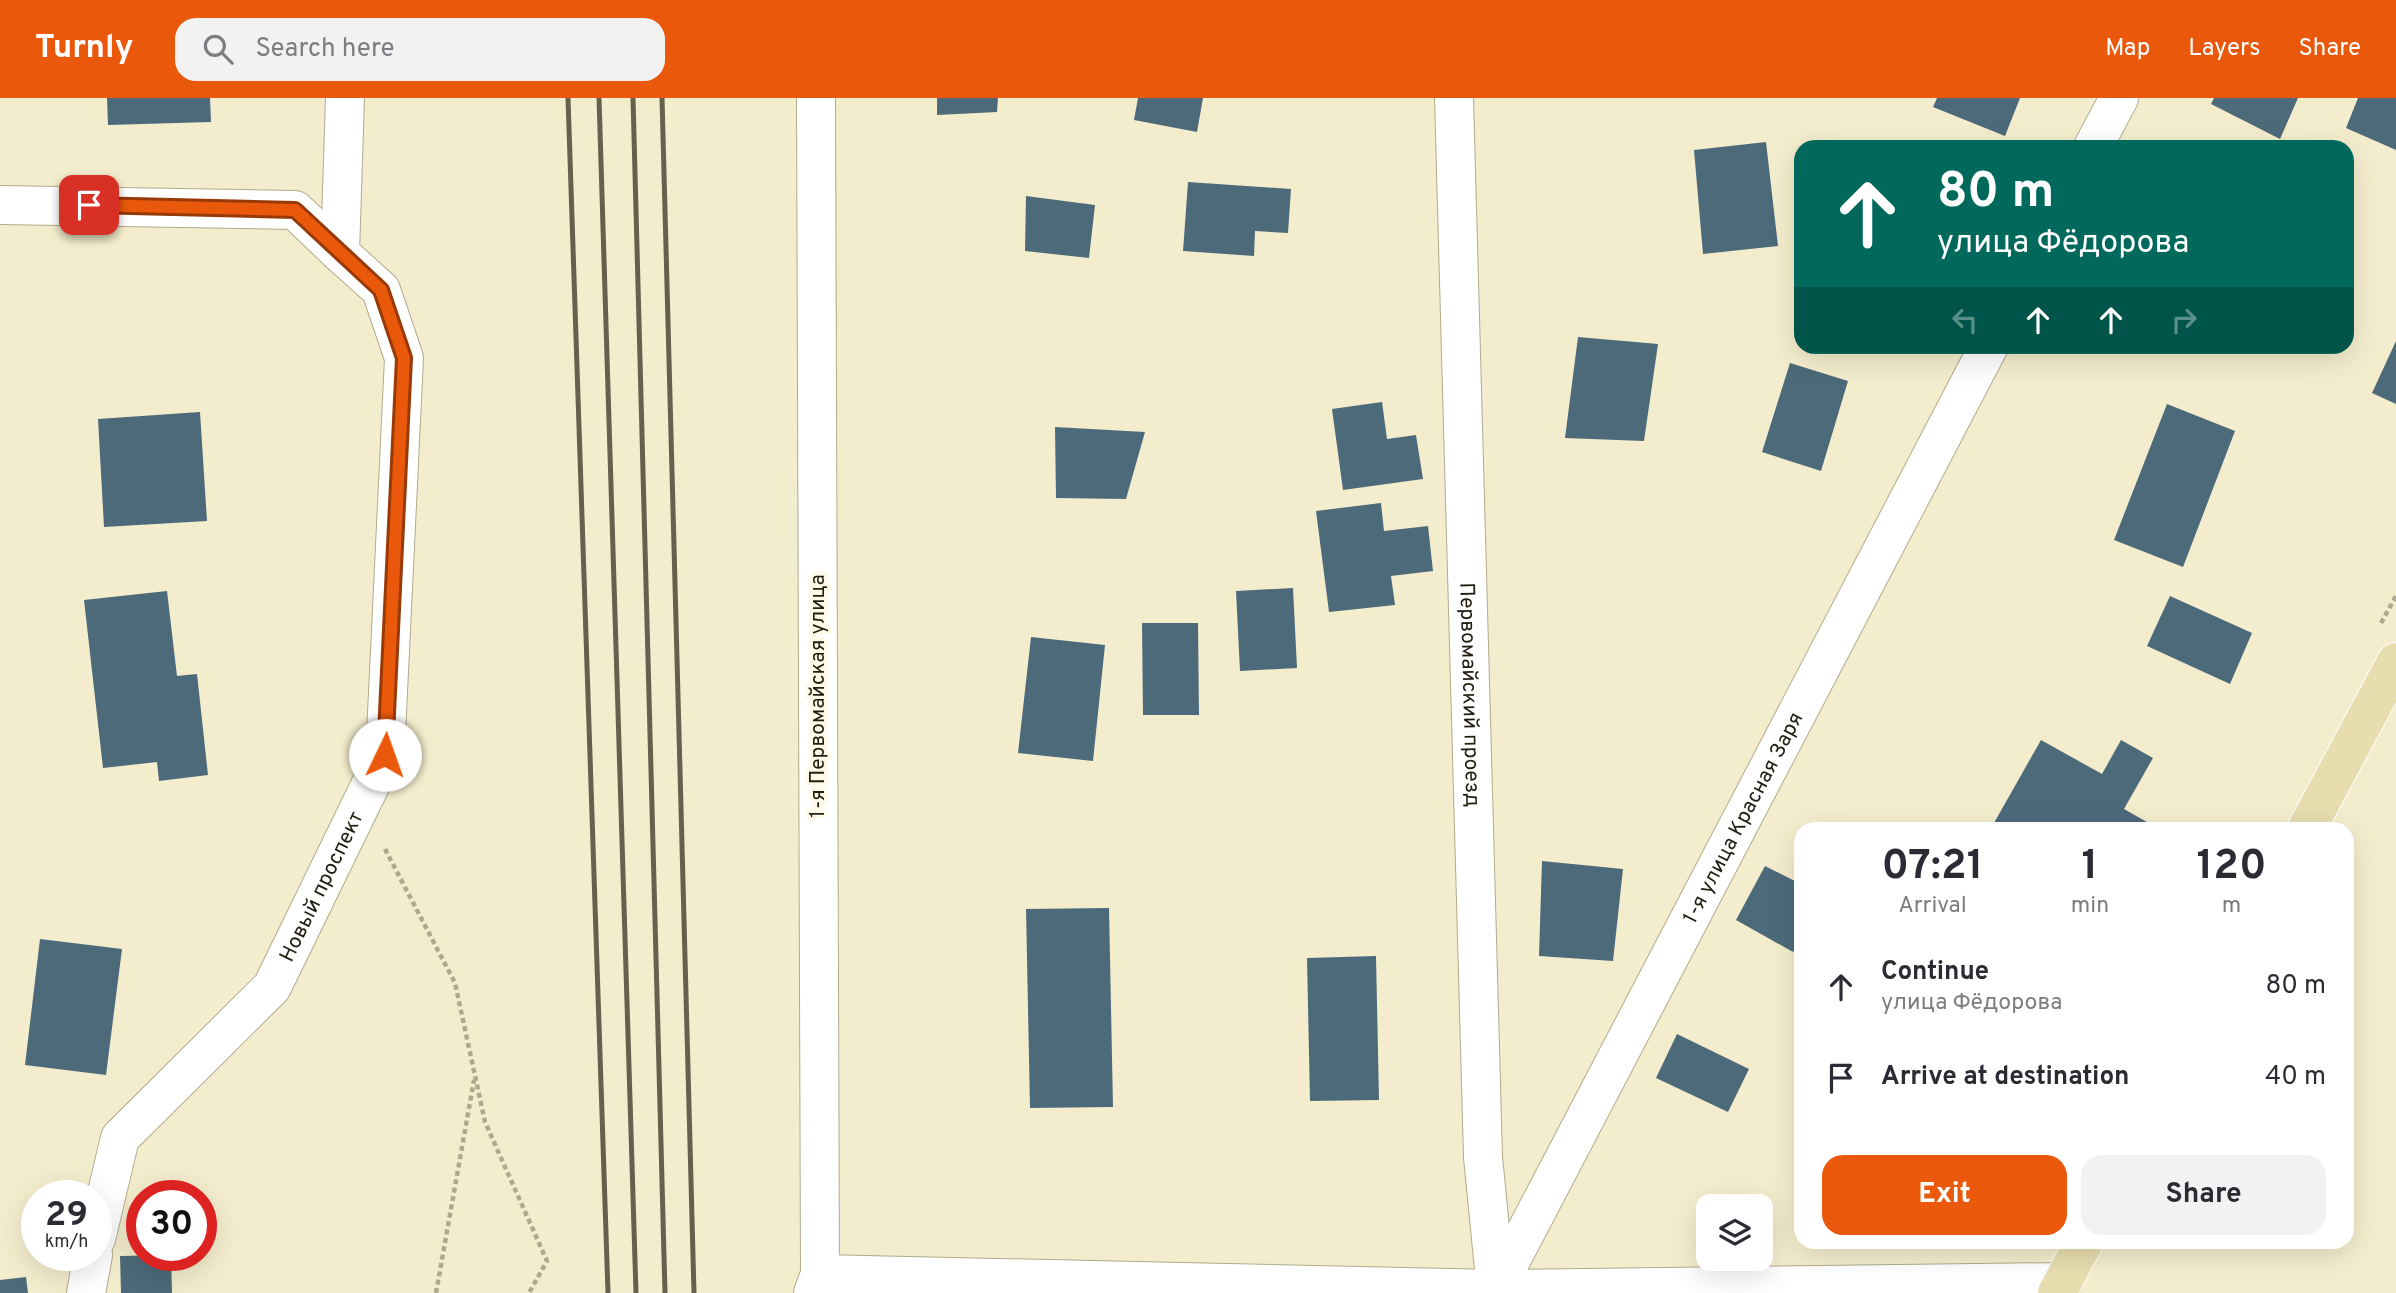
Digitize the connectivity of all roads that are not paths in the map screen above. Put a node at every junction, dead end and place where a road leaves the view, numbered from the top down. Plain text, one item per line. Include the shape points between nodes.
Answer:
1 (345, 98) edge
2 (816, 98) edge
3 (1454, 98) edge
4 (2119, 98) edge
5 (2097, 140) edge
6 (0, 205) edge
7 (340, 253) junction
8 (1985, 354) edge
9 (2396, 662) edge
10 (2310, 822) edge
11 (110, 1180) edge
12 (2080, 1249) edge
13 (90, 1271) edge
14 (816, 1284) edge
15 (2060, 1287) edge
16 (1496, 1289) junction
17 (86, 1293) edge

1 - 7 street
2 - 14 street, 1-я Первомайская улица
3 - 16 street, Первомайский проезд via 1483,1157
4 - 5 street
6 - 7 street, Новый проспект via 295,210
7 - 11 street, Новый проспект via 381,290 404,358 385,755 272,987 120,1138
8 - 16 street, 1-я улица Красная Заря
9 - 10 main road
12 - 15 main road
13 - 17 street
14 - 16 street
15 - 16 street

